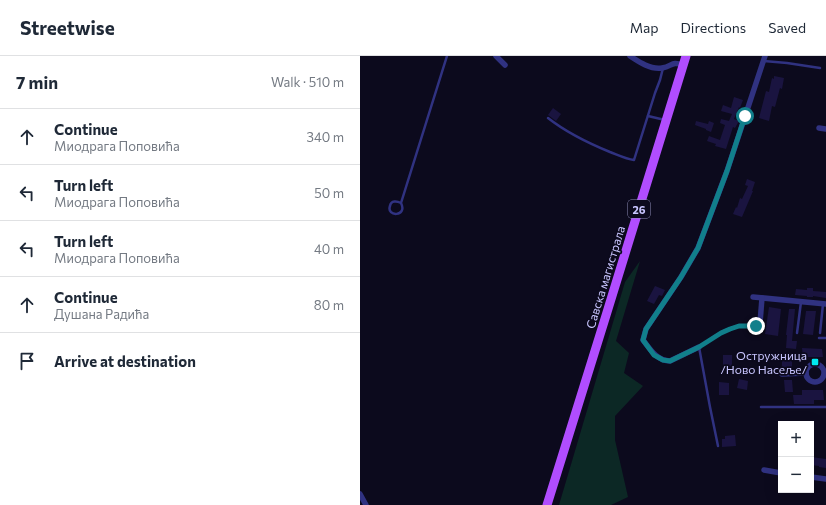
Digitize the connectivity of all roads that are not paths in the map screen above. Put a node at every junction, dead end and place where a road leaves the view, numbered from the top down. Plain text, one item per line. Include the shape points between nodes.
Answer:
1 (447, 56) edge
2 (496, 56) edge
3 (630, 56) edge
4 (764, 58) edge
5 (684, 60) edge
6 (505, 65) dead end
7 (663, 68) junction
8 (820, 68) dead end
9 (648, 116) junction
10 (548, 118) dead end
11 (666, 120) junction
12 (819, 128) dead end
13 (826, 129) edge
14 (401, 203) junction
15 (753, 297) dead end
16 (762, 298) junction
17 (801, 302) junction
18 (824, 304) edge
19 (760, 323) joint
20 (797, 333) dead end
21 (820, 333) dead end
22 (820, 338) dead end
23 (826, 338) edge
24 (699, 347) junction
25 (806, 373) junction
26 (782, 374) dead end
27 (825, 374) edge
28 (761, 407) dead end
29 (826, 407) edge
30 (718, 446) dead end
31 (764, 470) dead end
32 (778, 472) edge
33 (814, 477) edge
34 (826, 479) edge
35 (360, 494) edge
36 (366, 505) edge
37 (547, 505) edge

1 - 14 lane
2 - 6 street
3 - 7 street via 651,67
4 - 8 lane
4 - 24 street via 727,171 698,248 646,329 643,340 654,355 667,361
5 - 7 street
5 - 11 main road, Савска магистрала / 26
7 - 9 lane
9 - 10 lane via 634,160 586,142
9 - 11 lane
11 - 37 main road, Савска магистрала / 26
12 - 13 street
14 - 14 lane via 401,212 395,214 390,211 392,202
15 - 16 street
16 - 17 street
16 - 19 street
17 - 18 street
17 - 20 lane
18 - 21 lane
19 - 24 lane via 758,326 739,326 730,329
22 - 23 lane
24 - 30 lane
25 - 26 street
25 - 27 street via 810,381 815,382 820,381
25 - 27 street via 810,366 815,364 823,368
28 - 29 lane
31 - 32 street
33 - 34 street
35 - 36 street

